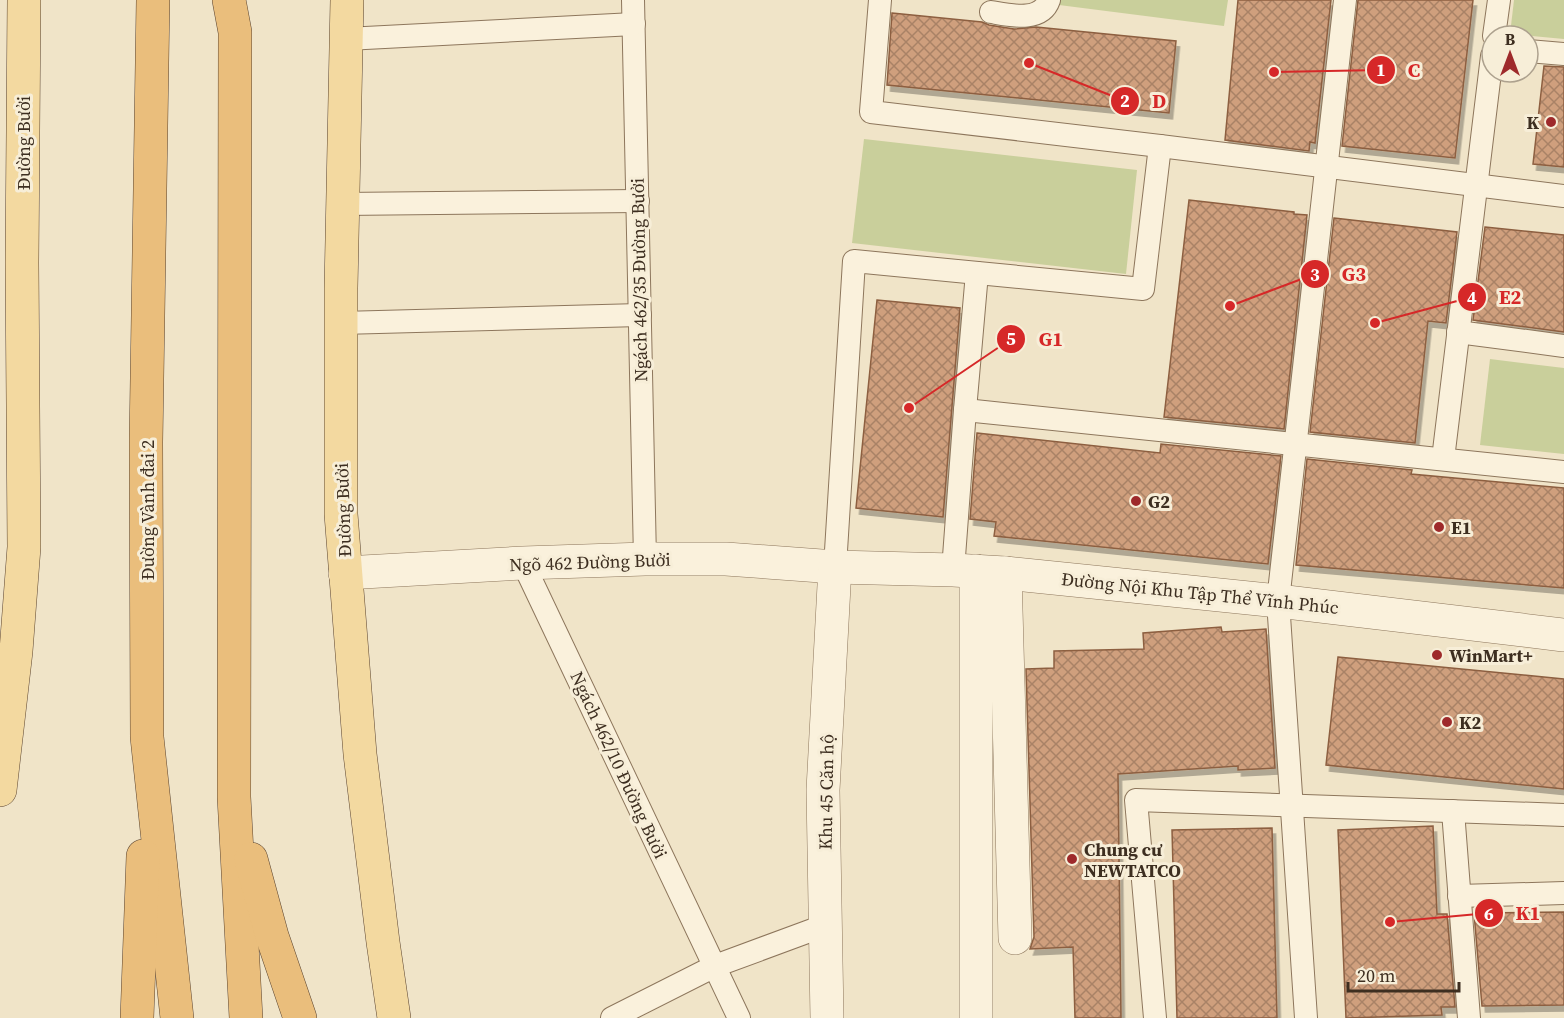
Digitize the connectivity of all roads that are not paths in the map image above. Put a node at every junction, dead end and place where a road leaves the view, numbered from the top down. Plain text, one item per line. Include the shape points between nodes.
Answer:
1 (24, 0) edge
2 (229, 0) edge
3 (246, 0) edge
4 (347, 0) edge
5 (633, 0) edge
6 (880, 0) edge
7 (1049, 0) edge
8 (1345, 0) edge
9 (1499, 0) edge
10 (150, 5) edge
11 (991, 12) dead end
12 (634, 24) junction
13 (1496, 24) edge
14 (235, 32) junction
15 (346, 39) junction
16 (1540, 52) edge
17 (1564, 54) edge
18 (1489, 84) edge
19 (1160, 146) junction
20 (1326, 166) junction
21 (1476, 185) junction
22 (1564, 196) edge
23 (638, 201) junction
24 (342, 204) junction
25 (977, 273) junction
26 (640, 315) junction
27 (340, 323) junction
28 (1458, 332) junction
29 (1564, 346) edge
30 (965, 410) junction
31 (1295, 444) junction
32 (1443, 459) junction
33 (1564, 472) edge
34 (645, 559) junction
35 (523, 563) junction
36 (835, 567) junction
37 (978, 571) junction
38 (345, 573) junction
39 (1278, 600) junction
40 (1564, 635) edge
41 (147, 737) junction
42 (0, 789) edge
43 (234, 797) junction
44 (1292, 805) junction
45 (1453, 811) junction
46 (1564, 815) edge
47 (1564, 893) edge
48 (1460, 896) junction
49 (826, 925) junction
50 (1015, 938) dead end
51 (715, 966) junction
52 (137, 1018) edge
53 (177, 1018) edge
54 (246, 1018) edge
55 (300, 1018) edge
56 (394, 1018) edge
57 (612, 1018) edge
58 (739, 1018) edge
59 (827, 1018) edge
60 (976, 1018) edge
61 (1155, 1018) edge
62 (1306, 1018) edge
63 (1468, 1018) edge

1 - 42 main road, Đường Bưởi via 24,547
2 - 14 highway
3 - 14 highway
4 - 15 main road, Đường Bưởi
5 - 12 lane, Ngách 462/35 Đường Bưởi
6 - 19 lane via 871,112
7 - 11 lane via 1034,15
8 - 20 lane
9 - 13 lane
10 - 41 highway, Đường Vành đai 2
12 - 15 lane
12 - 23 lane, Ngách 462/35 Đường Bưởi
14 - 43 highway
15 - 24 main road, Đường Bưởi
16 - 17 lane
18 - 21 lane
19 - 20 lane
19 - 25 lane via 1143,289
20 - 21 lane
20 - 31 lane
21 - 22 lane
21 - 28 lane
23 - 24 lane
23 - 26 lane, Ngách 462/35 Đường Bưởi
24 - 27 main road, Đường Bưởi
25 - 30 lane
25 - 36 lane via 854,261
26 - 27 lane
26 - 34 lane, Ngách 462/35 Đường Bưởi
27 - 38 main road, Đường Bưởi
28 - 29 lane
28 - 32 lane
30 - 31 lane
30 - 37 lane
31 - 32 lane
31 - 39 lane
32 - 33 lane
34 - 35 street, Ngõ 462 Đường Bưởi
34 - 36 street, Ngõ 462 Đường Bưởi via 726,559
35 - 38 street, Ngõ 462 Đường Bưởi
35 - 51 lane, Ngách 462/10 Đường Bưởi
36 - 37 street, Đường Nội Khu Tập Thể Vĩnh Phúc
36 - 49 street, Khu 45 Căn hộ via 823,790
37 - 39 street, Đường Nội Khu Tập Thể Vĩnh Phúc
37 - 50 street
37 - 60 street
38 - 56 main road, Đường Bưởi via 360,754
39 - 40 street, Đường Nội Khu Tập Thể Vĩnh Phúc
39 - 44 lane
41 - 52 highway
41 - 53 highway, Đường Vành đai 2
43 - 54 highway
43 - 55 highway via 272,936
44 - 45 lane
44 - 61 lane via 1136,800
44 - 62 lane
45 - 46 lane
45 - 48 lane
47 - 48 lane
48 - 63 lane
49 - 51 lane
49 - 59 street, Khu 45 Căn hộ
51 - 57 lane
51 - 58 lane, Ngách 462/10 Đường Bưởi

